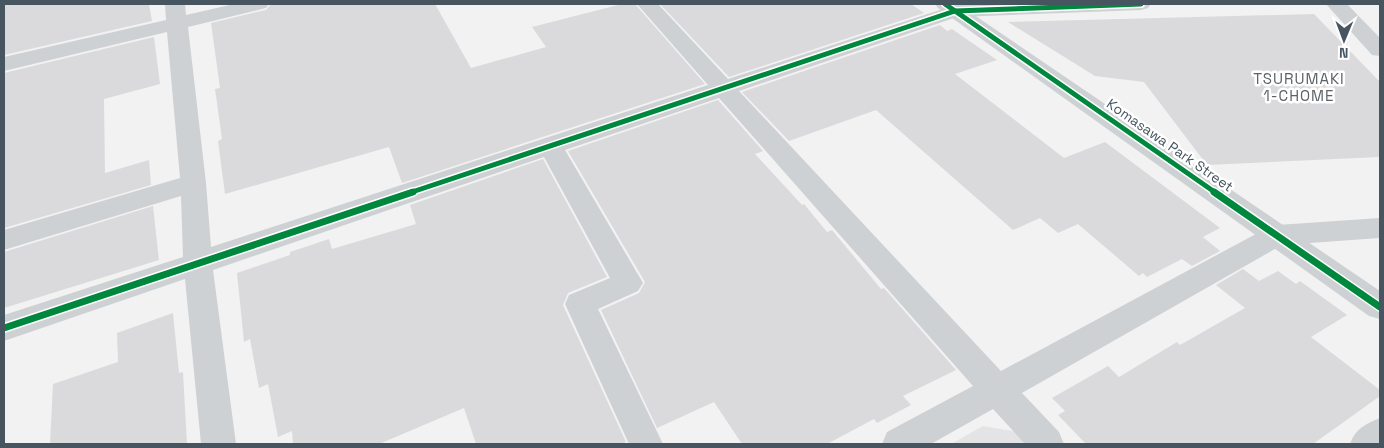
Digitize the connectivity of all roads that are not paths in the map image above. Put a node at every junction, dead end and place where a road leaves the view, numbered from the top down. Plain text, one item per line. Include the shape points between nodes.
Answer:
1 (259, 4) edge
2 (646, 4) edge
3 (1141, 4) edge
4 (1336, 4) edge
5 (950, 7) edge
6 (176, 13) edge
7 (1380, 50) edge
8 (4, 64) edge
9 (722, 89) junction
10 (551, 147) junction
11 (193, 183) junction
12 (1380, 228) edge
13 (1277, 235) junction
14 (4, 240) edge
15 (198, 263) junction
16 (1380, 307) edge
17 (4, 328) edge
18 (998, 390) junction
19 (1380, 434) edge
20 (218, 444) edge
21 (646, 444) edge
22 (899, 444) edge
23 (1046, 444) edge
24 (1367, 444) edge

1 - 6 street
2 - 9 street
3 - 5 street
4 - 7 street
5 - 9 street
5 - 13 street, Komasawa Park Street
6 - 8 street
6 - 11 street
9 - 10 street
9 - 18 street
10 - 15 street
10 - 21 street via 628,283 580,304
11 - 14 street
11 - 15 street
12 - 13 street
13 - 16 street, Komasawa Park Street
13 - 18 street
15 - 17 street
15 - 20 street
18 - 22 street
18 - 23 street
19 - 24 street

